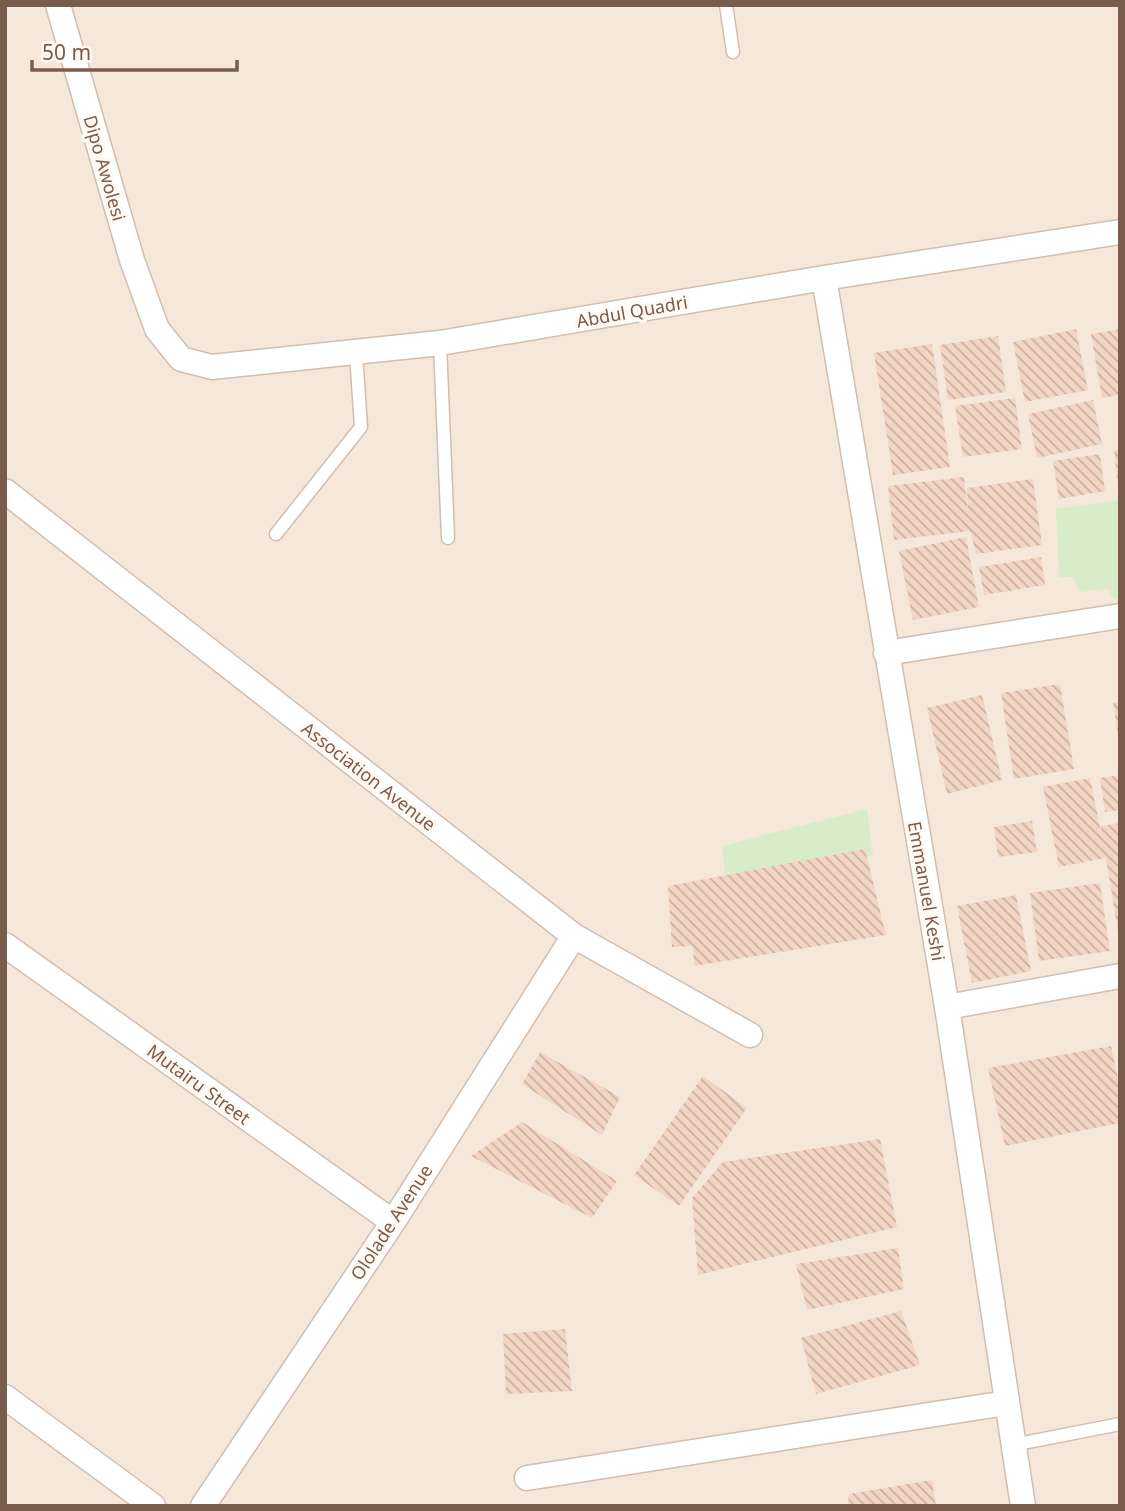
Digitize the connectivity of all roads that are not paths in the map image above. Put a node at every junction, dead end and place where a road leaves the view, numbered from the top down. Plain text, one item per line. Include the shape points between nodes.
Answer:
1 (58, 5) edge
2 (726, 5) edge
3 (733, 52) dead end
4 (1120, 232) edge
5 (824, 278) junction
6 (157, 329) joint
7 (440, 343) junction
8 (356, 354) junction
9 (5, 491) edge
10 (276, 534) dead end
11 (448, 538) dead end
12 (1120, 616) edge
13 (886, 653) junction
14 (574, 936) junction
15 (5, 945) edge
16 (1120, 976) edge
17 (947, 1007) junction
18 (750, 1035) dead end
19 (393, 1222) junction
20 (5, 1397) edge
21 (1006, 1403) junction
22 (1120, 1423) edge
23 (1013, 1445) junction
24 (527, 1478) dead end
25 (153, 1506) edge
26 (203, 1506) edge
27 (1023, 1506) edge

1 - 6 street, Dipo Awolesi via 132,260
2 - 3 lane
4 - 5 street, Abdul Quadri
5 - 7 street, Abdul Quadri
5 - 13 street, Emmanuel Keshi
6 - 8 street, Abdul Quadri via 181,359 212,367
7 - 8 street, Abdul Quadri
7 - 11 lane
8 - 10 lane via 361,427
9 - 14 street, Association Avenue
12 - 13 street
13 - 17 street, Emmanuel Keshi
14 - 18 street, Association Avenue
14 - 19 street, Ololade Avenue
15 - 19 street, Mutairu Street
16 - 17 street
17 - 21 street, Emmanuel Keshi
19 - 26 street, Ololade Avenue
20 - 25 street
21 - 23 street, Emmanuel Keshi
21 - 24 street
22 - 23 lane
23 - 27 street, Emmanuel Keshi

